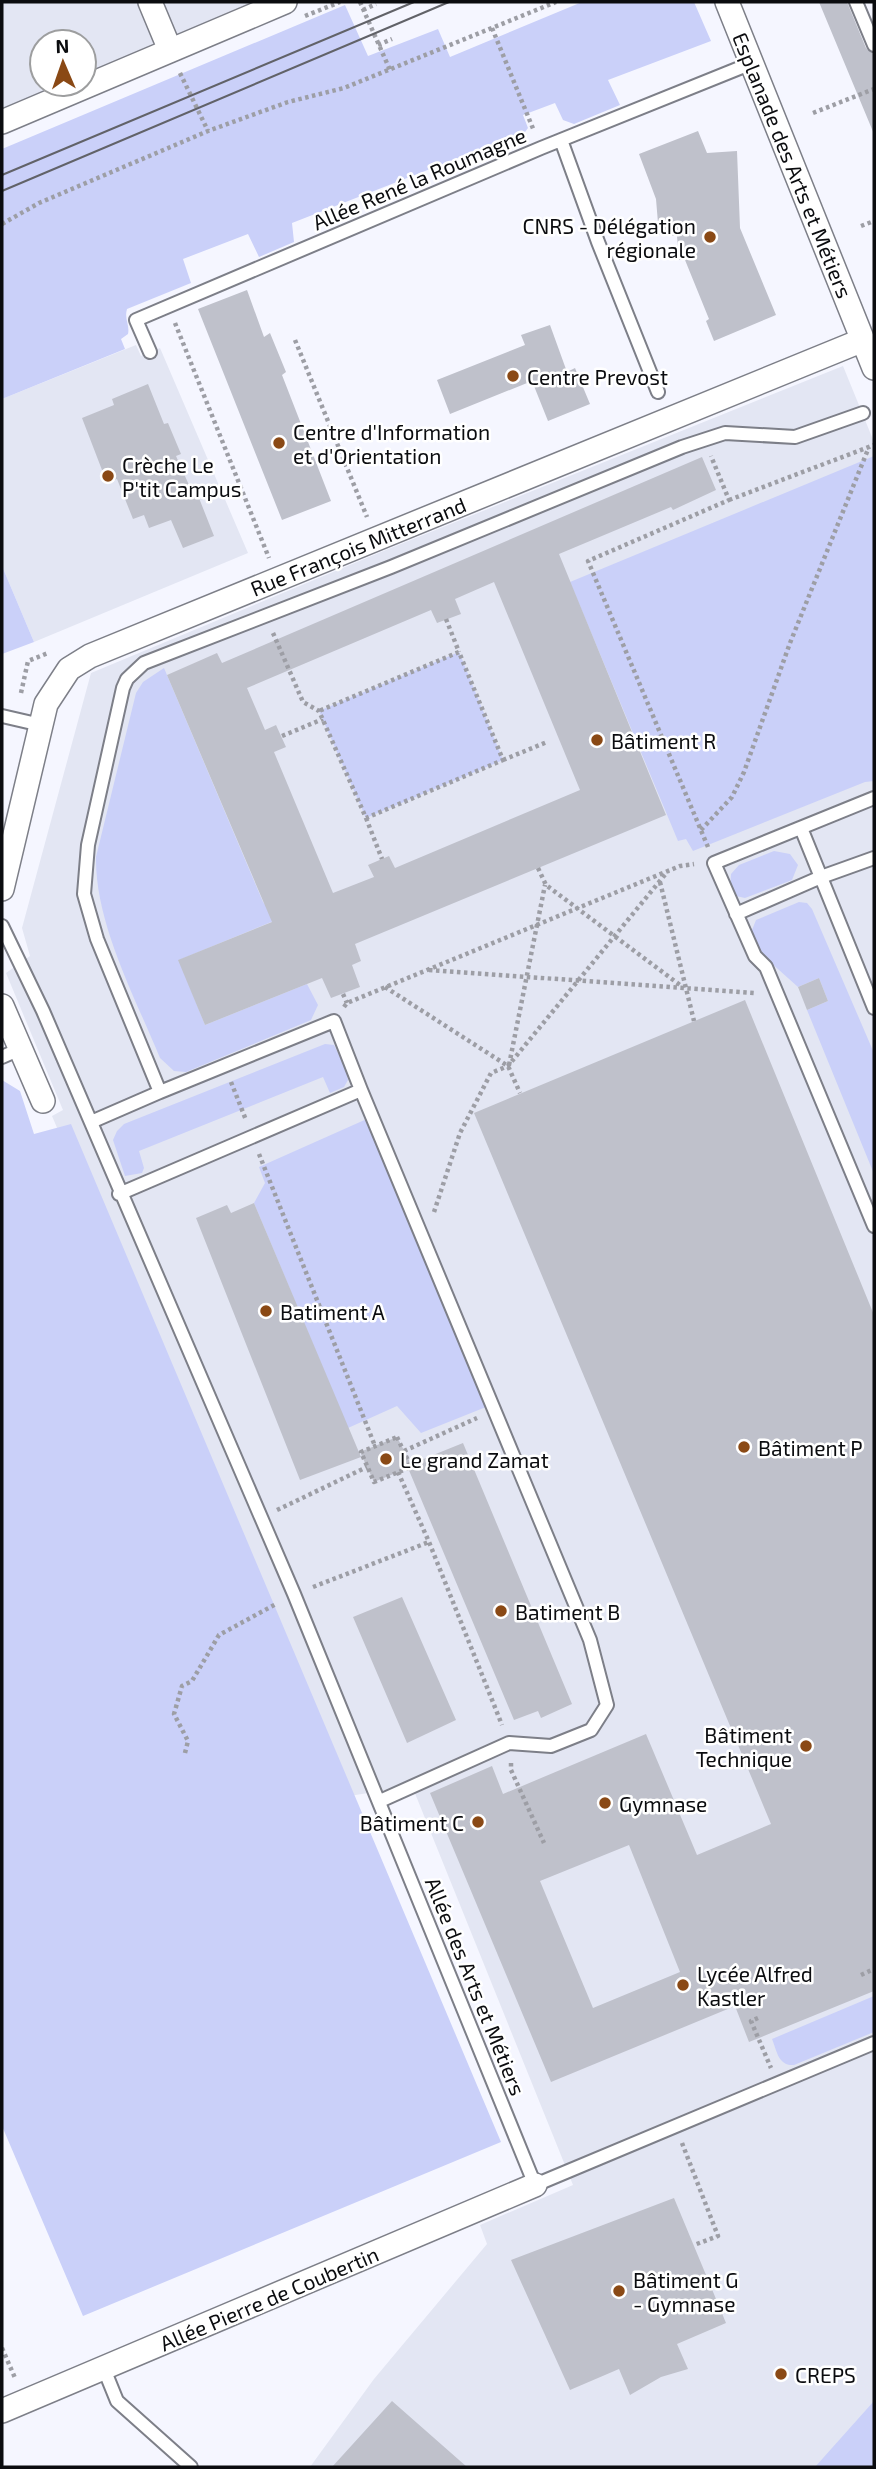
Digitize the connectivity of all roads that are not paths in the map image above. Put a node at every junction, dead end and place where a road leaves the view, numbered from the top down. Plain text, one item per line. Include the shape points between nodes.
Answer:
1 (150, 2) edge
2 (285, 2) edge
3 (727, 2) edge
4 (856, 2) edge
5 (874, 45) edge
6 (170, 50) junction
7 (752, 63) junction
8 (2, 122) edge
9 (561, 140) junction
10 (863, 340) junction
11 (150, 352) dead end
12 (874, 368) edge
13 (658, 392) dead end
14 (863, 413) dead end
15 (2, 716) edge
16 (41, 725) junction
17 (874, 798) edge
18 (801, 828) junction
19 (874, 858) edge
20 (821, 877) junction
21 (2, 889) edge
22 (736, 914) junction
23 (2, 926) edge
24 (2, 1006) edge
25 (874, 1008) edge
26 (11, 1053) edge
27 (361, 1090) junction
28 (160, 1092) junction
29 (43, 1101) dead end
30 (91, 1122) junction
31 (119, 1194) junction
32 (874, 1226) edge
33 (380, 1801) junction
34 (874, 2043) edge
35 (536, 2185) junction
36 (104, 2369) junction
37 (2, 2412) edge
38 (191, 2467) edge

1 - 6 street
2 - 6 street
3 - 7 street, Esplanade des Arts et Métiers
4 - 5 lane
6 - 8 street
7 - 9 lane, Allée René la Roumagne
7 - 10 street, Esplanade des Arts et Métiers
9 - 11 lane, Allée René la Roumagne via 136,320
9 - 13 lane
10 - 12 street, Esplanade des Arts et Métiers
10 - 16 street, Rue François Mitterrand via 90,656 69,669 57,685
14 - 28 lane via 794,437 725,433 703,439 144,663 134,671 123,688 88,845 84,894
15 - 16 lane
16 - 21 street, Rue François Mitterrand
17 - 18 lane
18 - 20 lane
18 - 22 lane via 714,863
19 - 20 lane
20 - 22 lane
20 - 25 lane
22 - 32 lane via 755,956 766,967
23 - 30 lane, Allée des Arts et Métiers
24 - 26 street
26 - 29 street
27 - 28 lane via 334,1021
27 - 31 lane
27 - 33 lane via 590,1640 607,1705 591,1730 551,1746 509,1743
28 - 30 lane
30 - 31 lane, Allée des Arts et Métiers
31 - 33 lane, Allée des Arts et Métiers
33 - 35 lane, Allée des Arts et Métiers
34 - 35 lane
35 - 36 street, Allée Pierre de Coubertin
36 - 37 street, Allée Pierre de Coubertin
36 - 38 lane via 117,2401

